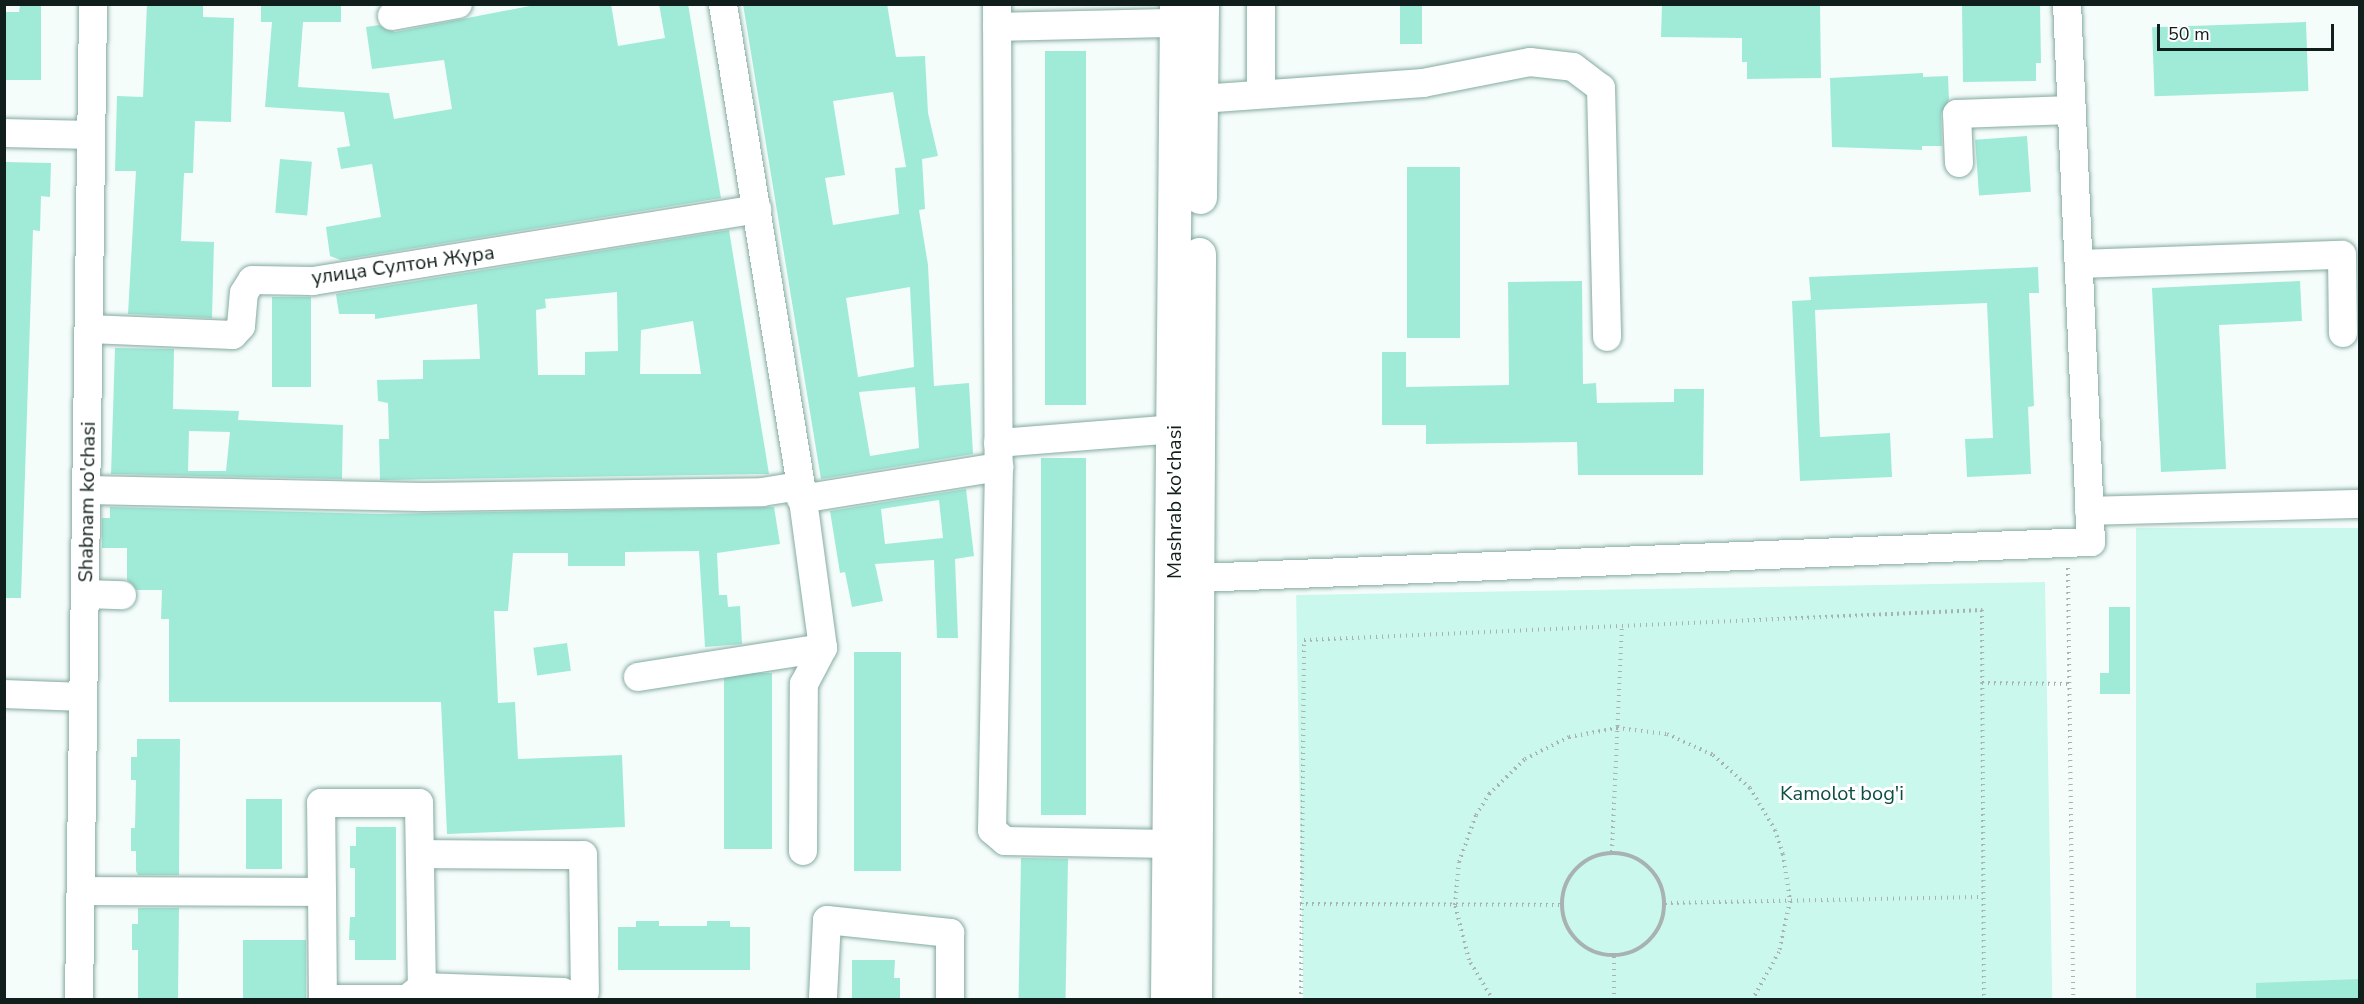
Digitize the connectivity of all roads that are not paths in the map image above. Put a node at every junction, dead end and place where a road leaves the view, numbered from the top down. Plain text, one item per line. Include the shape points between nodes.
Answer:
1 (93, 4) edge
2 (458, 4) edge
3 (723, 4) edge
4 (1261, 4) edge
5 (2067, 4) edge
6 (1185, 11) edge
7 (1116, 15) edge
8 (392, 16) dead end
9 (997, 16) edge
10 (1261, 92) junction
11 (1201, 99) junction
12 (2072, 110) junction
13 (4, 133) edge
14 (90, 135) junction
15 (1959, 163) dead end
16 (1188, 186) junction
17 (757, 209) junction
18 (2079, 264) junction
19 (89, 329) junction
20 (2343, 333) dead end
21 (1607, 337) dead end
22 (1174, 429) junction
23 (998, 455) junction
24 (87, 490) junction
25 (801, 493) junction
26 (2360, 504) edge
27 (2089, 511) junction
28 (1197, 578) junction
29 (86, 594) junction
30 (122, 595) dead end
31 (824, 648) junction
32 (638, 677) dead end
33 (4, 694) edge
34 (83, 698) junction
35 (1170, 844) junction
36 (803, 851) dead end
37 (421, 854) junction
38 (82, 891) junction
39 (322, 892) junction
40 (422, 987) junction
41 (824, 997) dead end
42 (79, 999) edge
43 (323, 999) edge
44 (950, 999) edge
45 (1167, 999) edge
46 (1195, 999) edge

1 - 14 street, Shabnam ko'chasi
2 - 8 street
3 - 17 street
4 - 10 street
5 - 12 street
6 - 7 street
6 - 11 main road, Mashrab ko'chasi
6 - 16 main road, Mashrab ko'chasi
7 - 9 street
9 - 23 street
10 - 11 street
10 - 21 street via 1423,83 1530,62 1573,67 1601,88
11 - 16 main road, Mashrab ko'chasi
12 - 15 street via 1957,114
12 - 18 street
13 - 14 street
14 - 19 street, Shabnam ko'chasi
16 - 22 main road, Mashrab ko'chasi
16 - 28 main road, Mashrab ko'chasi
17 - 19 street, улица Султон Жура via 313,281 252,280 244,293 241,327 233,335
17 - 25 street
18 - 20 street via 2342,255
18 - 27 street
19 - 24 street, Shabnam ko'chasi
22 - 23 street
22 - 35 main road, Mashrab ko'chasi
23 - 25 street
23 - 35 street via 992,830 1005,841
24 - 25 street via 423,497
24 - 29 street, Shabnam ko'chasi
25 - 31 street
26 - 27 street
27 - 28 street via 2091,542
28 - 46 main road, Mashrab ko'chasi
29 - 30 street
29 - 34 street, Shabnam ko'chasi
31 - 32 street
31 - 36 street via 804,684
33 - 34 street
34 - 38 street, Shabnam ko'chasi
35 - 45 main road, Mashrab ko'chasi
37 - 39 street via 419,803 321,803
37 - 40 street
37 - 40 street via 583,855 574,992
38 - 39 street
38 - 42 street, Shabnam ko'chasi
39 - 43 street
40 - 43 street via 407,999
41 - 44 street via 827,920 950,933

